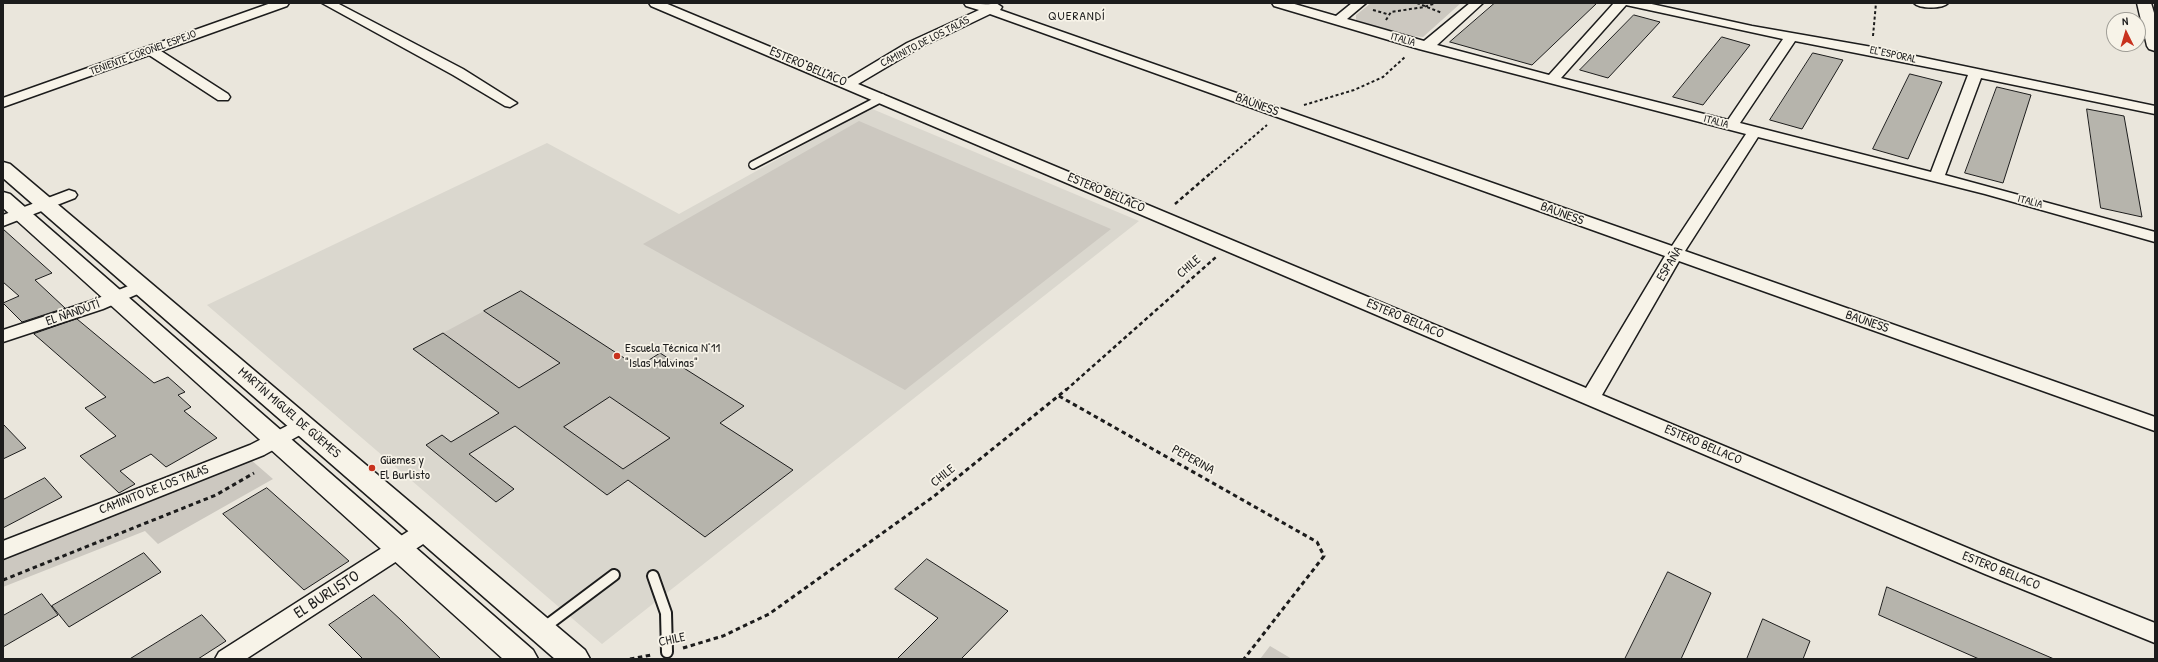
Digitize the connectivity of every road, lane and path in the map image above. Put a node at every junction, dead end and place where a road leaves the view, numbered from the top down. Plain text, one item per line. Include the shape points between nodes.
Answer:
1 (283, 3) edge
2 (328, 3) edge
3 (655, 3) edge
4 (970, 3) edge
5 (1278, 3) edge
6 (1360, 3) edge
7 (1417, 3) edge
8 (1436, 3) edge
9 (1477, 3) edge
10 (1621, 3) edge
11 (1631, 3) edge
12 (1876, 3) edge
13 (1920, 3) edge
14 (1942, 3) edge
15 (2144, 3) edge
16 (997, 7) edge
17 (1424, 7) junction
18 (1460, 18) junction
19 (1336, 20) junction
20 (1386, 23) dead end
21 (1791, 37) junction
22 (1424, 46) junction
23 (2155, 46) edge
24 (150, 50) junction
25 (1872, 51) junction
26 (1976, 72) junction
27 (1553, 79) junction
28 (848, 84) junction
29 (223, 97) dead end
30 (882, 98) junction
31 (3, 103) edge
32 (510, 103) dead end
33 (2155, 110) edge
34 (1731, 126) junction
35 (1754, 132) junction
36 (753, 165) dead end
37 (3, 168) edge
38 (1937, 177) junction
39 (70, 195) dead end
40 (3, 198) edge
41 (46, 204) junction
42 (12, 218) edge
43 (2155, 236) edge
44 (1230, 245) junction
45 (1675, 254) junction
46 (141, 286) junction
47 (115, 297) junction
48 (3, 336) edge
49 (1059, 396) junction
50 (1590, 398) junction
51 (2155, 424) edge
52 (302, 425) junction
53 (276, 440) junction
54 (257, 471) dead end
55 (426, 531) junction
56 (398, 549) junction
57 (3, 550) edge
58 (614, 575) dead end
59 (653, 576) dead end
60 (3, 580) edge
61 (541, 630) junction
62 (2155, 633) edge
63 (667, 652) junction
64 (227, 659) edge
65 (523, 659) edge
66 (575, 659) edge
67 (630, 659) edge
68 (1244, 659) edge

1 - 24 street, TENIENTE CORONEL ESPEJO
2 - 32 street via 458,72
3 - 28 street, ESTERO BELLACO
4 - 16 street, BAUNESS
5 - 19 street, ITALIA
6 - 19 street
7 - 17 path
8 - 17 path
9 - 18 street
10 - 27 street
11 - 21 street, EL ESPORAL
12 - 25 path
13 - 14 street
15 - 23 main road
16 - 28 street, CAMINITO DE LOS TALAS via 912,46
16 - 45 street, BAUNESS
17 - 18 path
17 - 20 path via 1391,12 1387,15
18 - 22 street via 1433,42
19 - 22 street, ITALIA
21 - 25 street, EL ESPORAL
21 - 34 street
22 - 27 street, ITALIA
24 - 29 street
24 - 31 street, TENIENTE CORONEL ESPEJO
25 - 26 street, EL ESPORAL
26 - 33 street, EL ESPORAL
26 - 38 street
27 - 34 street, ITALIA
28 - 30 street, ESTERO BELLACO
30 - 36 lane
30 - 44 street, ESTERO BELLACO
34 - 35 street, ITALIA
35 - 38 street, ITALIA
35 - 45 street, ESPAÑA
37 - 41 main road, MARTÍN MIGUEL DE GÜEMES
38 - 43 street, ITALIA
39 - 41 street
40 - 42 main road
41 - 42 street
41 - 46 main road, MARTÍN MIGUEL DE GÜEMES
42 - 47 main road
44 - 49 path, CHILE
44 - 50 street, ESTERO BELLACO
45 - 50 street, ESPAÑA
45 - 51 street, BAUNESS
46 - 47 street, EL ÑANDUTÍ
46 - 52 main road, MARTÍN MIGUEL DE GÜEMES
47 - 48 street, EL ÑANDUTÍ
47 - 53 main road
49 - 63 path, CHILE via 933,497 790,601 723,636
49 - 68 path, PEPERINA via 1317,542 1322,549 1324,556
50 - 62 street, ESTERO BELLACO via 1993,568
52 - 53 street, CAMINITO DE LOS TALAS
52 - 55 main road, MARTÍN MIGUEL DE GÜEMES
53 - 56 main road
53 - 57 street, CAMINITO DE LOS TALAS via 257,450
54 - 60 path via 216,495
55 - 56 street, EL BURLISTO
55 - 61 main road, MARTÍN MIGUEL DE GÜEMES
56 - 64 street, EL BURLISTO
56 - 65 main road
58 - 61 lane
59 - 63 lane via 663,596 668,622
61 - 66 main road, MARTÍN MIGUEL DE GÜEMES
63 - 67 path, CHILE

